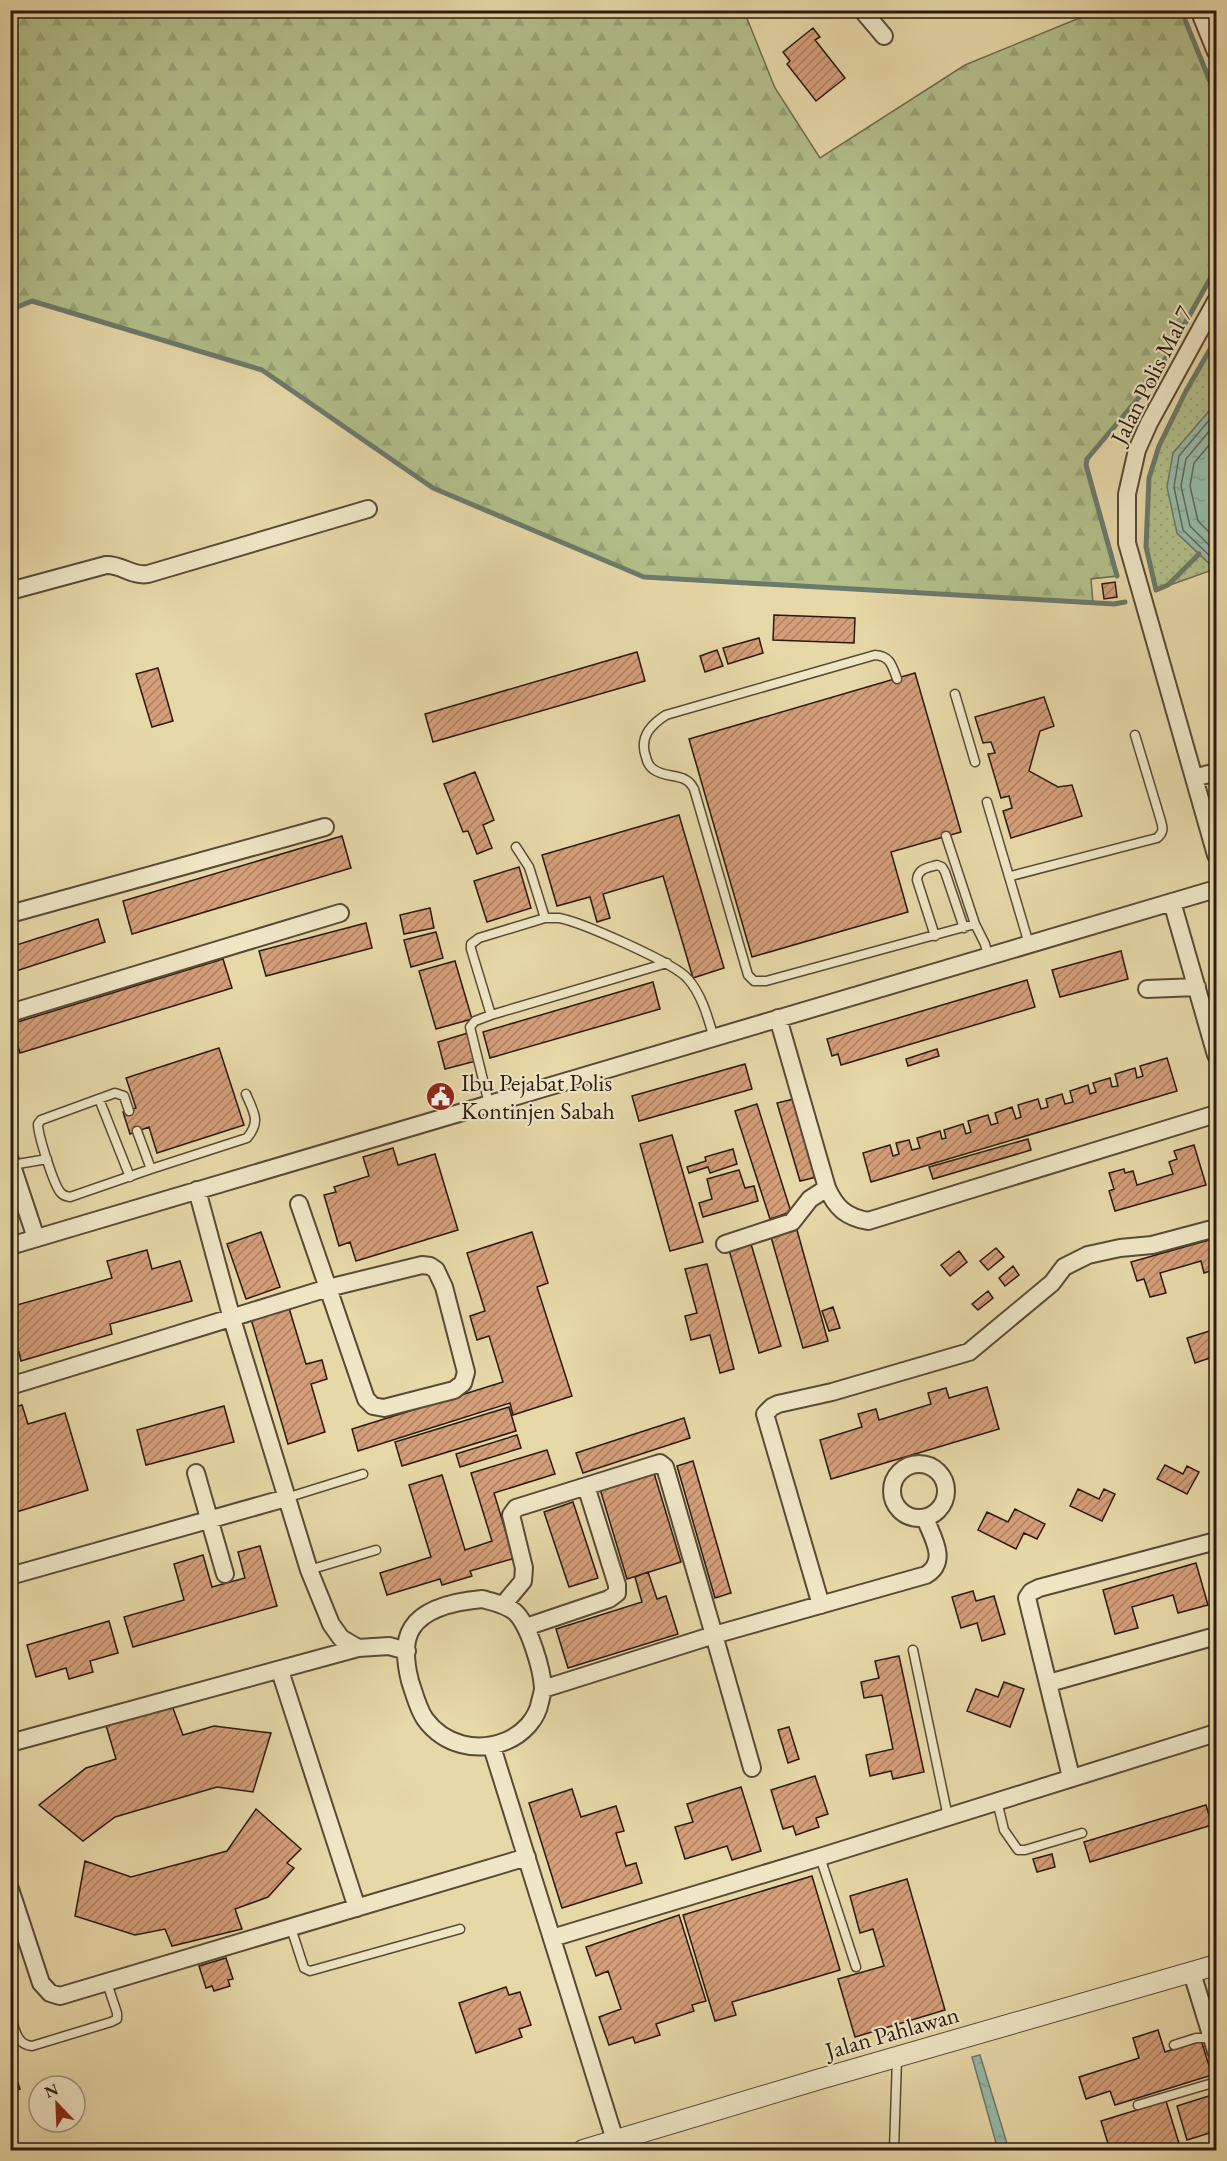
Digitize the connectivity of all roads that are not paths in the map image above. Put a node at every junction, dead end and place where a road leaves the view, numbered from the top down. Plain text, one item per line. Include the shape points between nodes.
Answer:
1 (862, 10) edge
2 (1199, 10) edge
3 (884, 36) dead end
4 (1216, 52) edge
5 (1216, 301) edge
6 (368, 509) dead end
7 (10, 591) edge
8 (897, 679) dead end
9 (955, 694) dead end
10 (1135, 735) dead end
11 (975, 762) dead end
12 (1216, 772) edge
13 (1194, 778) junction
14 (987, 802) dead end
15 (325, 827) dead end
16 (946, 836) dead end
17 (516, 847) dead end
18 (1216, 855) edge
19 (1011, 876) junction
20 (1216, 888) edge
21 (1172, 902) junction
22 (340, 913) dead end
23 (10, 914) edge
24 (546, 918) junction
25 (975, 924) junction
26 (964, 928) junction
27 (934, 936) junction
28 (1029, 944) junction
29 (988, 956) junction
30 (667, 963) junction
31 (1197, 987) junction
32 (1147, 989) dead end
33 (10, 1013) edge
34 (491, 1015) junction
35 (778, 1018) junction
36 (714, 1038) junction
37 (1216, 1055) edge
38 (246, 1094) dead end
39 (99, 1099) junction
40 (489, 1104) junction
41 (129, 1111) dead end
42 (1216, 1114) edge
43 (137, 1131) dead end
44 (47, 1160) junction
45 (11, 1162) edge
46 (151, 1169) junction
47 (130, 1177) junction
48 (827, 1188) junction
49 (197, 1190) junction
50 (299, 1204) dead end
51 (1216, 1228) edge
52 (36, 1238) junction
53 (725, 1244) dead end
54 (10, 1246) edge
55 (328, 1288) junction
56 (232, 1319) junction
57 (10, 1386) edge
58 (196, 1473) dead end
59 (363, 1474) dead end
60 (586, 1486) junction
61 (286, 1498) junction
62 (925, 1518) dead end
63 (209, 1519) junction
64 (1216, 1541) edge
65 (376, 1550) dead end
66 (309, 1570) junction
67 (225, 1574) dead end
68 (10, 1576) edge
69 (503, 1605) junction
70 (821, 1605) junction
71 (526, 1627) junction
72 (714, 1635) junction
73 (1216, 1636) edge
74 (358, 1648) junction
75 (913, 1650) dead end
76 (407, 1651) junction
77 (280, 1671) junction
78 (1048, 1683) junction
79 (543, 1689) junction
80 (1216, 1733) edge
81 (10, 1743) edge
82 (492, 1747) junction
83 (752, 1768) dead end
84 (1071, 1777) junction
85 (997, 1801) junction
86 (948, 1817) junction
87 (1082, 1833) dead end
88 (527, 1857) junction
89 (820, 1857) junction
90 (10, 1889) edge
91 (357, 1908) junction
92 (291, 1928) junction
93 (460, 1929) dead end
94 (552, 1938) junction
95 (1216, 1965) edge
96 (856, 1967) dead end
97 (1192, 1973) junction
98 (107, 1983) junction
99 (10, 2015) edge
100 (1174, 2045) dead end
101 (1215, 2045) edge
102 (897, 2058) junction
103 (1216, 2082) edge
104 (1138, 2105) dead end
105 (615, 2140) junction
106 (583, 2151) edge
107 (894, 2151) edge

1 - 3 street
2 - 4 street
5 - 13 street, Jalan Polis Mal 7 via 1149,423 1137,450 1127,494 1126,543
6 - 7 street via 148,574 106,565
8 - 27 lane via 891,662 875,655 666,715 650,728 643,745 651,768 684,778 694,789 748,975 754,981
9 - 11 lane
10 - 19 lane via 1162,834
12 - 13 street
13 - 18 street, Jalan Polis Mal 7
14 - 19 lane
15 - 23 street
16 - 25 lane
17 - 24 lane via 529,867
19 - 28 lane
20 - 21 street
21 - 28 street
21 - 31 street
22 - 33 street
24 - 30 lane via 576,923
24 - 34 lane via 479,938 471,944
25 - 26 lane
25 - 29 lane
26 - 27 lane
26 - 27 lane via 945,872 938,865 920,870 917,880
28 - 29 street
29 - 35 street
30 - 34 lane
30 - 36 lane via 688,978
31 - 32 street
31 - 37 street
34 - 40 lane via 470,1027
35 - 36 street
35 - 48 street
36 - 40 street
38 - 46 lane via 256,1118 255,1128 247,1138
39 - 41 lane via 120,1093
39 - 44 lane via 38,1124
39 - 47 lane
40 - 49 street
42 - 48 street via 868,1221 838,1209
43 - 46 lane
44 - 45 lane
44 - 47 lane via 59,1191 70,1197
45 - 52 street
46 - 47 lane
48 - 53 street via 810,1198 792,1222
49 - 52 street
49 - 56 street
50 - 55 street
51 - 70 street via 1152,1245 1088,1255 1064,1267 1052,1283 969,1352 768,1410 765,1414
52 - 54 street
55 - 55 street via 366,1399 373,1406 384,1408 454,1390 463,1383 466,1372 436,1270 422,1266
55 - 56 street
56 - 57 street
56 - 61 street
58 - 63 street
59 - 61 lane
60 - 69 street via 512,1511 524,1568 523,1581
60 - 71 street via 617,1593
60 - 72 street via 663,1464
61 - 63 street
61 - 66 street
62 - 70 street via 939,1556 932,1572
63 - 67 street
63 - 68 street
64 - 78 street via 1031,1592 1027,1598 1031,1624
65 - 66 lane
66 - 74 street via 331,1624 341,1638
69 - 71 street via 516,1613
69 - 76 street via 482,1599 456,1601 431,1612 413,1626
70 - 72 street
71 - 79 street
72 - 79 street
72 - 83 street
73 - 78 street
74 - 76 street via 389,1646
74 - 77 street
75 - 86 lane
76 - 82 street via 407,1671 425,1719 442,1736 463,1746
77 - 81 street
77 - 91 street
78 - 84 street
79 - 82 street via 538,1713 526,1728
80 - 84 street
82 - 88 street
84 - 85 street
85 - 86 street
85 - 87 lane via 1004,1830 1018,1850
86 - 89 street
88 - 91 street
88 - 94 street
89 - 94 street
89 - 96 lane
90 - 98 street via 45,1989 60,1996
91 - 92 street
92 - 93 lane via 304,1968 310,1971
92 - 98 street
94 - 105 street
95 - 97 street, Jalan Pahlawan
97 - 101 street
97 - 102 street, Jalan Pahlawan
98 - 99 lane via 117,2013 117,2019 111,2022 25,2046
100 - 101 lane via 1196,2038
102 - 105 street, Jalan Pahlawan
102 - 107 lane
103 - 104 lane
105 - 106 street, Jalan Pahlawan

